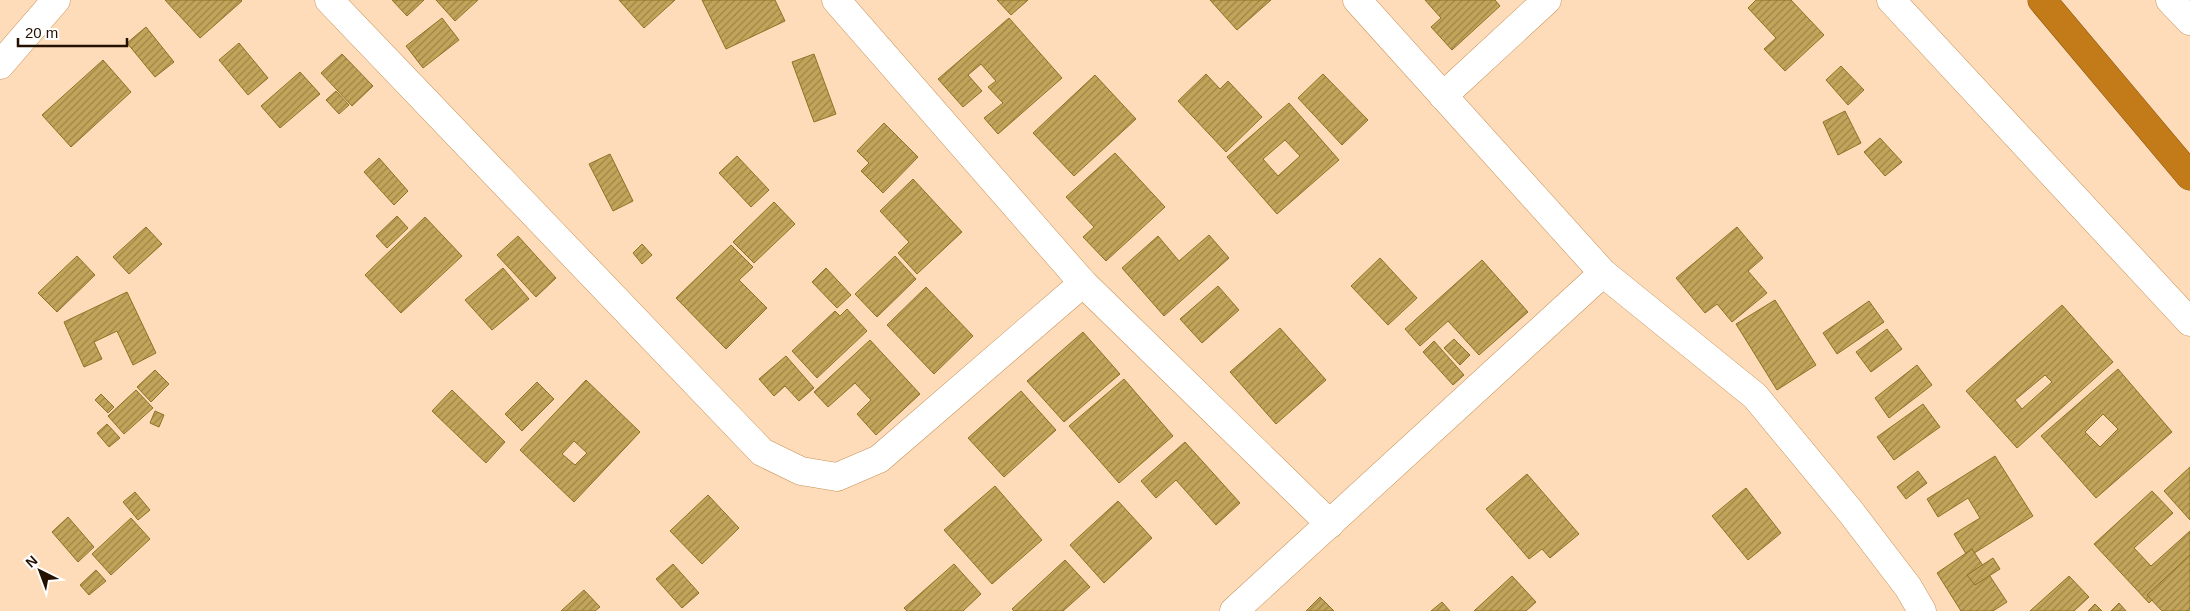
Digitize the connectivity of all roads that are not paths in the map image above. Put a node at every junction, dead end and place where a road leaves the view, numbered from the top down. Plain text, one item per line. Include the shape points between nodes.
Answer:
1 (56, 0) edge
2 (330, 0) edge
3 (836, 0) edge
4 (1357, 0) edge
5 (1547, 0) edge
6 (1891, 0) edge
7 (2042, 0) edge
8 (2170, 0) edge
9 (2190, 22) edge
10 (0, 64) edge
11 (1443, 96) junction
12 (2190, 176) edge
13 (1602, 274) junction
14 (1083, 283) junction
15 (2190, 322) edge
16 (1330, 524) junction
17 (1234, 611) edge
18 (1922, 611) edge

1 - 10 street
2 - 14 street via 762,452 801,471 836,477 879,459
3 - 14 street
4 - 11 street
5 - 11 street
6 - 15 street
7 - 12 highway
8 - 9 street
11 - 13 street
13 - 16 street
13 - 18 street via 1756,396 1850,511 1908,587
14 - 16 street
16 - 17 street

